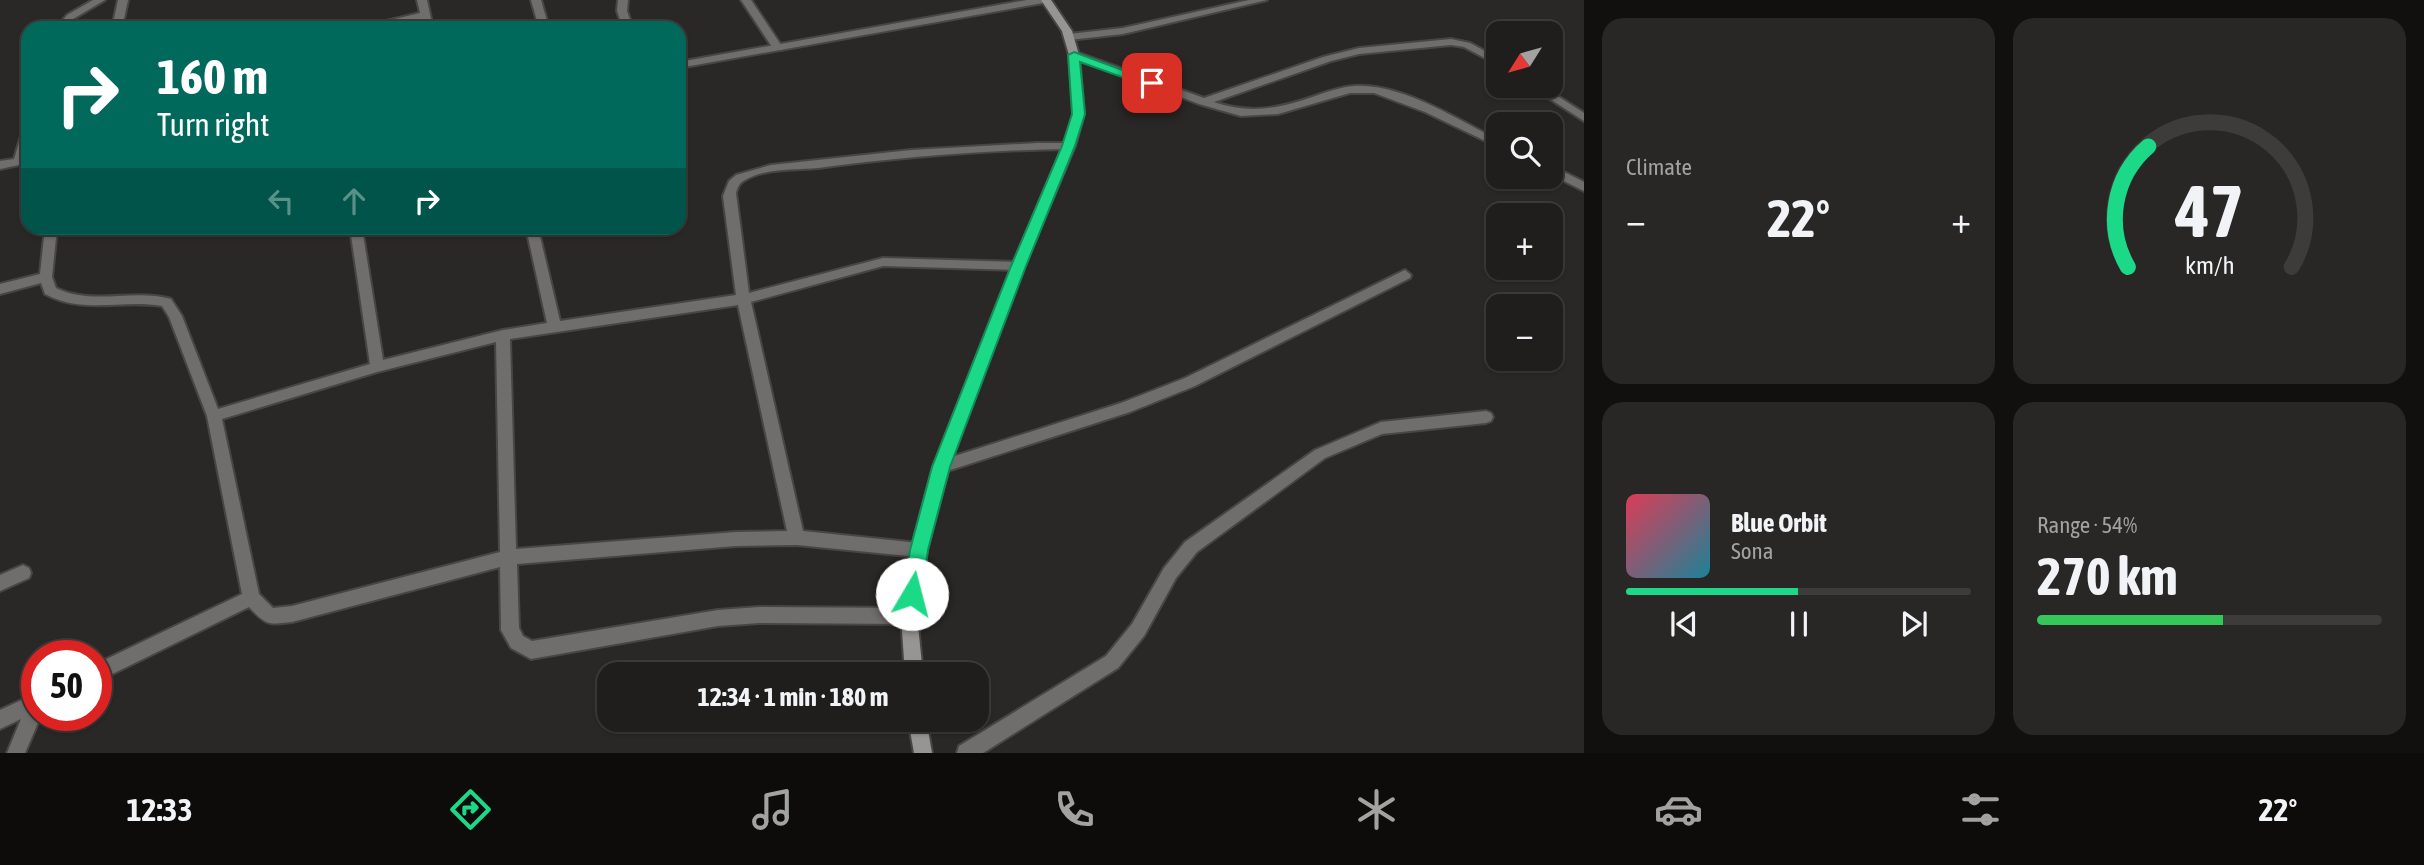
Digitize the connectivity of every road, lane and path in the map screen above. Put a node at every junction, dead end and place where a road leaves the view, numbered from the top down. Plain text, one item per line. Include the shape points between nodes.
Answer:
1 (100, 0) edge
2 (122, 0) edge
3 (422, 0) edge
4 (536, 0) edge
5 (623, 0) edge
6 (746, 0) edge
7 (1044, 0) edge
8 (1262, 0) edge
9 (425, 15) junction
10 (67, 21) edge
11 (118, 21) edge
12 (396, 21) edge
13 (426, 21) edge
14 (542, 21) edge
15 (626, 21) edge
16 (1069, 37) junction
17 (778, 48) junction
18 (1074, 55) junction
19 (1486, 55) edge
20 (686, 64) edge
21 (1553, 98) edge
22 (1203, 102) junction
23 (1584, 118) edge
24 (1486, 138) edge
25 (1069, 146) junction
26 (21, 161) edge
27 (0, 165) edge
28 (1563, 176) edge
29 (1584, 187) edge
30 (50, 235) edge
31 (357, 235) edge
32 (534, 235) edge
33 (1018, 266) junction
34 (1405, 275) dead end
35 (46, 277) junction
36 (0, 289) edge
37 (744, 299) junction
38 (555, 328) junction
39 (503, 335) junction
40 (377, 367) junction
41 (214, 416) junction
42 (1486, 417) dead end
43 (941, 467) junction
44 (797, 538) junction
45 (919, 550) junction
46 (510, 556) junction
47 (23, 573) dead end
48 (0, 583) edge
49 (251, 598) junction
50 (909, 617) junction
51 (913, 662) edge
52 (112, 665) edge
53 (21, 710) edge
54 (0, 720) edge
55 (25, 731) edge
56 (919, 732) edge
57 (16, 753) edge
58 (923, 753) edge
59 (967, 753) edge

1 - 10 street
2 - 11 street
3 - 9 street
4 - 14 street
5 - 15 street
6 - 17 street
7 - 16 main road
7 - 17 street
8 - 16 street via 1123,31
9 - 12 street
9 - 13 street
16 - 18 main road
17 - 20 street
18 - 22 street
18 - 25 main road via 1079,114
19 - 22 street via 1451,42 1359,51
21 - 23 street
22 - 24 street via 1251,116 1342,91 1378,91
25 - 33 main road
25 - 37 street via 892,154 743,176 731,186 729,197
26 - 27 street
28 - 29 street
30 - 35 street
31 - 40 street
32 - 38 street
33 - 37 street via 883,262
33 - 43 main road
34 - 43 street via 1190,382 1125,408
35 - 36 street
35 - 41 street via 50,291 62,299 148,297 166,302
37 - 38 street
37 - 44 street
38 - 39 street
39 - 40 street
39 - 46 street
40 - 41 street
41 - 49 street
42 - 59 street via 1381,428 1320,454 1191,547 1112,662
43 - 45 main road
44 - 45 street
44 - 46 street
45 - 50 main road
46 - 49 street via 292,614 270,617
46 - 50 street via 510,630 517,642 531,650 718,618
47 - 48 street
49 - 52 street
50 - 51 main road
53 - 54 street
55 - 57 street
56 - 58 main road

